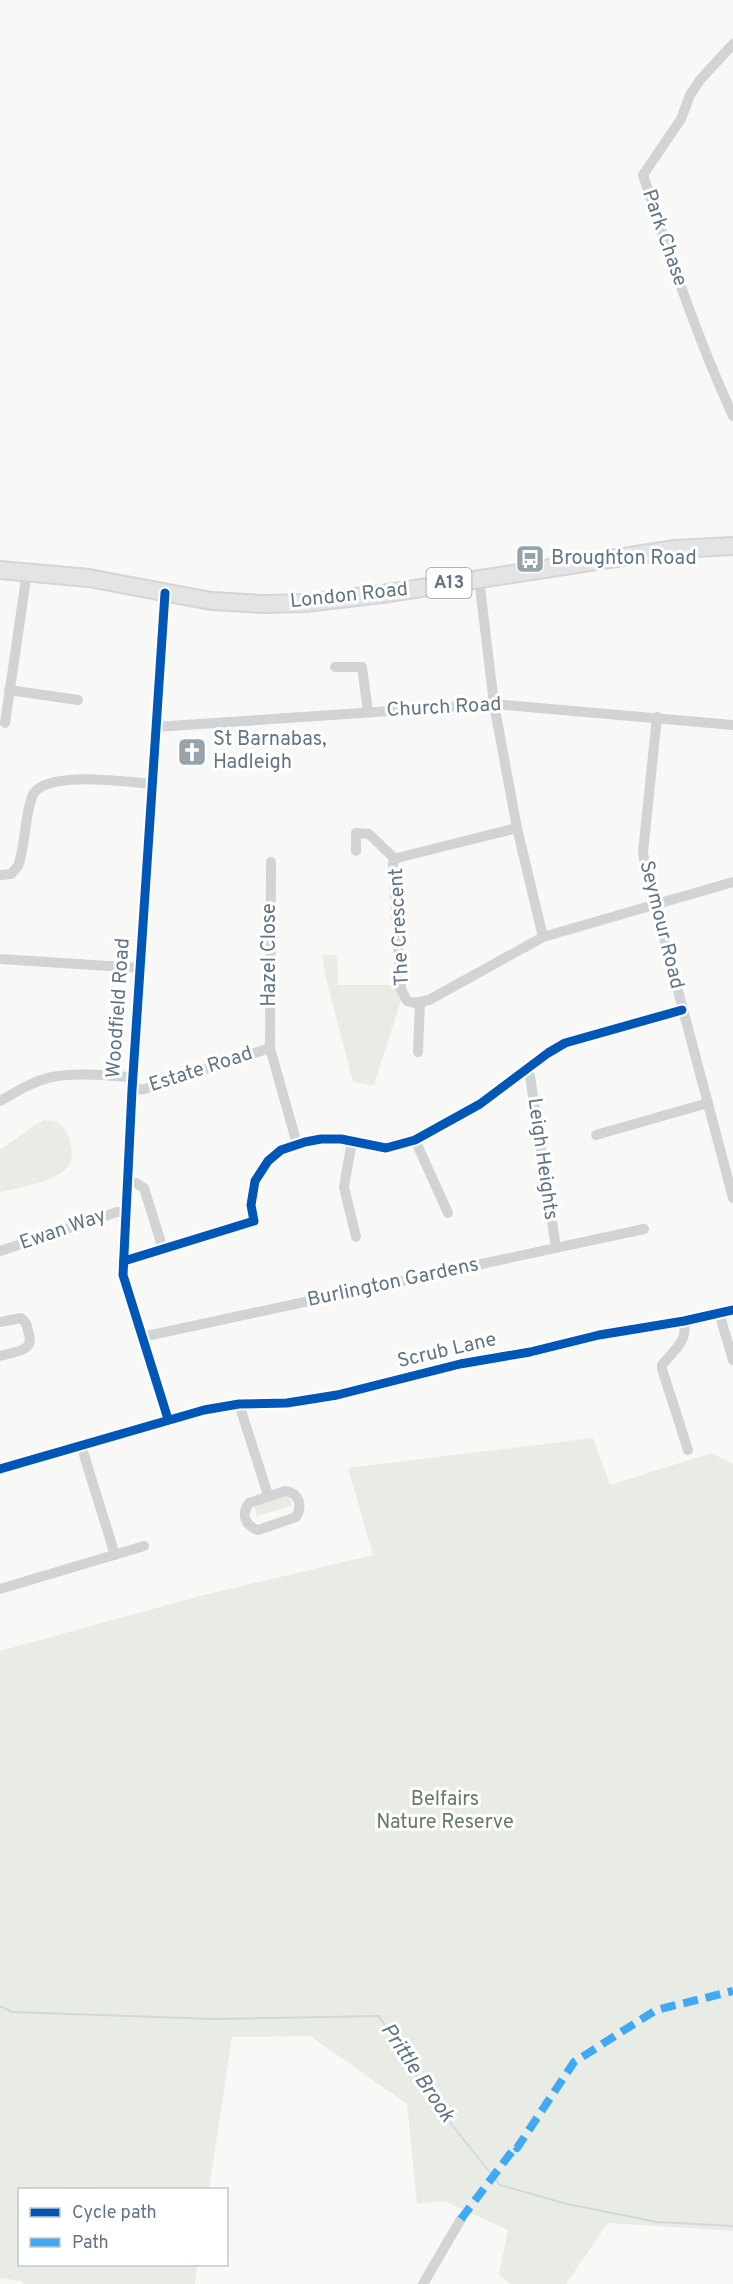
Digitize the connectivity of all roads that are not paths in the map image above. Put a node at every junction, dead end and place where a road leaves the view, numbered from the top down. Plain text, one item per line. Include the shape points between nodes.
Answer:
1 (733, 44) edge
2 (733, 416) edge
3 (733, 546) edge
4 (0, 570) edge
5 (27, 572) junction
6 (479, 579) junction
7 (165, 593) junction
8 (335, 667) dead end
9 (9, 690) junction
10 (78, 700) dead end
11 (494, 704) junction
12 (368, 712) junction
13 (657, 717) junction
14 (4, 723) dead end
15 (733, 725) edge
16 (155, 727) junction
17 (152, 784) junction
18 (518, 828) junction
19 (356, 850) dead end
20 (395, 860) junction
21 (271, 862) dead end
22 (0, 875) edge
23 (733, 882) edge
24 (654, 905) junction
25 (543, 937) junction
26 (0, 959) edge
27 (140, 968) junction
28 (420, 1002) junction
29 (682, 1010) junction
30 (270, 1048) junction
31 (418, 1052) dead end
32 (526, 1070) junction
33 (133, 1077) junction
34 (132, 1090) junction
35 (0, 1101) edge
36 (708, 1103) junction
37 (596, 1135) dead end
38 (415, 1140) junction
39 (352, 1141) junction
40 (297, 1144) junction
41 (128, 1181) junction
42 (733, 1198) edge
43 (126, 1212) junction
44 (448, 1214) dead end
45 (644, 1229) dead end
46 (356, 1237) dead end
47 (556, 1248) junction
48 (163, 1249) junction
49 (0, 1251) edge
50 (124, 1261) junction
51 (733, 1310) edge
52 (719, 1313) junction
53 (0, 1321) edge
54 (684, 1321) junction
55 (142, 1337) junction
56 (0, 1356) edge
57 (733, 1360) edge
58 (238, 1404) junction
59 (168, 1419) junction
60 (81, 1445) junction
61 (688, 1450) dead end
62 (0, 1469) edge
63 (268, 1495) junction
64 (144, 1546) dead end
65 (115, 1555) junction
66 (0, 1589) edge
67 (461, 2218) dead end
68 (423, 2284) edge

1 - 2 street, Park Chase via 699,80 681,119 643,175 680,284
3 - 6 main road, London Road / A13 via 675,549
4 - 5 main road, London Road / A13
5 - 7 main road, London Road / A13 via 89,578
5 - 9 street
6 - 7 main road, London Road / A13 via 306,603 231,603
6 - 11 street
7 - 16 street, Woodfield Road
8 - 12 street via 362,667
9 - 10 street
9 - 14 street
11 - 12 street, Church Road
11 - 13 street, Church Road
11 - 18 street
12 - 16 street, Church Road
13 - 15 street, Church Road
13 - 24 street, Seymour Road via 643,852
16 - 17 street, Woodfield Road
17 - 22 street via 86,779 39,786 32,796 18,866 11,874
17 - 27 street, Woodfield Road
18 - 20 street, The Crescent
18 - 25 street
19 - 20 street via 356,834 369,834
20 - 28 street, The Crescent via 401,989 407,1001
21 - 30 street, Hazel Close
23 - 24 street, The Crescent
24 - 25 street, The Crescent
24 - 29 street, Seymour Road
25 - 28 street, The Crescent
26 - 27 street
27 - 33 street, Woodfield Road
28 - 31 street
29 - 32 street via 565,1043
29 - 36 street, Seymour Road
30 - 34 street, Estate Road
30 - 40 street, Hazel Close
32 - 38 street via 480,1104
32 - 47 street, Leigh Heights
33 - 34 street, Woodfield Road
33 - 35 street via 52,1077
34 - 41 street, Woodfield Road
36 - 37 street
36 - 42 street, Seymour Road
38 - 39 street via 386,1148
38 - 44 street
39 - 40 street via 321,1139
39 - 46 street via 344,1187
40 - 48 street via 274,1155 258,1174 251,1197 254,1221
41 - 43 street, Woodfield Road
41 - 48 street via 144,1188
43 - 49 street, Ewan Way
43 - 50 street, Woodfield Road
45 - 47 street, Burlington Gardens
47 - 55 street, Burlington Gardens
48 - 50 street
50 - 55 street, Woodfield Road via 123,1275
51 - 52 street, Scrub Lane
52 - 54 street, Scrub Lane
52 - 57 street
53 - 56 street via 21,1318 31,1338 26,1348
54 - 58 street, Scrub Lane via 460,1364 337,1395 288,1403
54 - 61 street via 685,1336 662,1369
55 - 59 street, Woodfield Road
58 - 59 street, Scrub Lane
58 - 63 street
59 - 60 street, Scrub Lane
60 - 62 street, Scrub Lane
60 - 65 street
63 - 63 street via 293,1493 300,1503 298,1514 258,1530 245,1520 245,1509 249,1503
64 - 65 street
65 - 66 street
67 - 68 street

